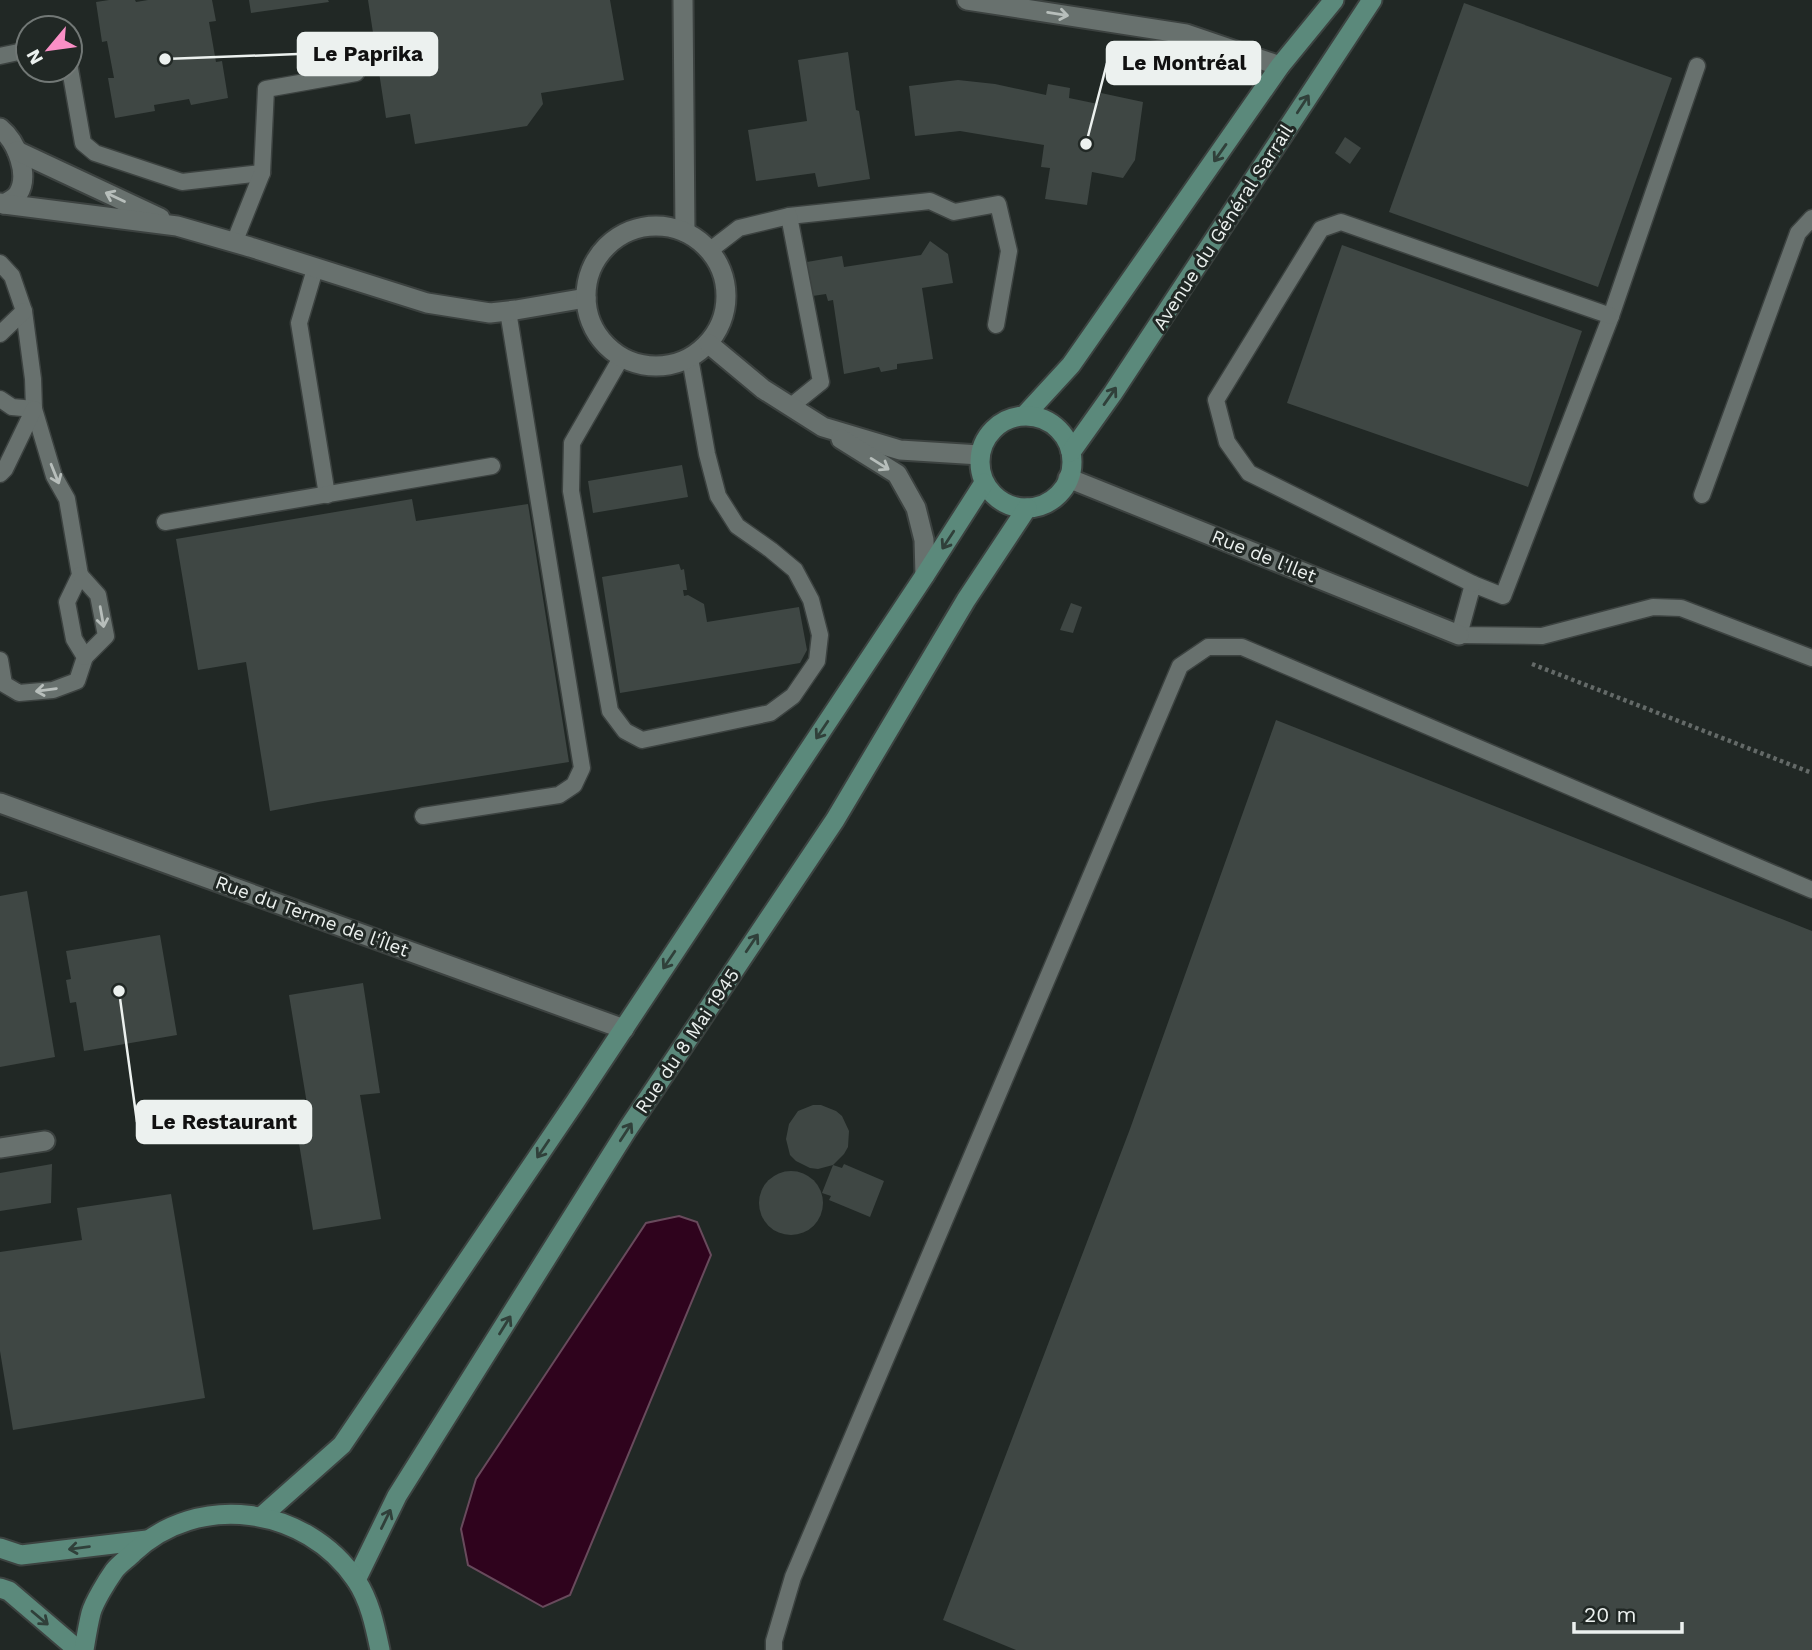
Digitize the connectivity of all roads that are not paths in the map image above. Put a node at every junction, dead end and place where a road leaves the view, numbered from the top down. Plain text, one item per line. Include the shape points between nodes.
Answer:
1 (682, 0) edge
2 (967, 0) edge
3 (1334, 0) edge
4 (1372, 0) edge
5 (1280, 66) junction
6 (1697, 66) dead end
7 (356, 73) dead end
8 (73, 84) edge
9 (0, 128) edge
10 (17, 151) junction
11 (262, 173) junction
12 (2, 203) edge
13 (789, 216) junction
14 (1812, 218) edge
15 (177, 226) junction
16 (685, 232) junction
17 (234, 243) junction
18 (709, 251) junction
19 (0, 263) edge
20 (316, 269) junction
21 (586, 298) junction
22 (508, 311) junction
23 (24, 312) junction
24 (1611, 316) junction
25 (996, 325) dead end
26 (0, 334) edge
27 (709, 344) junction
28 (621, 358) junction
29 (690, 358) junction
30 (0, 399) edge
31 (790, 407) junction
32 (34, 410) junction
33 (1025, 415) junction
34 (823, 427) junction
35 (1071, 452) junction
36 (980, 455) junction
37 (492, 466) dead end
38 (0, 474) edge
39 (1069, 478) junction
40 (984, 482) junction
41 (327, 495) junction
42 (1702, 495) dead end
43 (1027, 508) junction
44 (165, 522) dead end
45 (80, 575) junction
46 (925, 575) junction
47 (1473, 584) junction
48 (1459, 635) junction
49 (85, 657) junction
50 (1812, 659) edge
51 (0, 660) edge
52 (0, 803) edge
53 (423, 816) dead end
54 (1812, 890) edge
55 (624, 1029) junction
56 (45, 1140) dead end
57 (0, 1148) edge
58 (262, 1516) junction
59 (147, 1539) junction
60 (0, 1548) edge
61 (356, 1580) junction
62 (0, 1588) edge
63 (379, 1641) edge
64 (78, 1650) edge
65 (84, 1650) edge
66 (391, 1650) edge
67 (775, 1650) edge

1 - 16 street
2 -> 5 street via 1186,34
3 - 5 main road
35 -> 4 main road, Avenue du Général Sarrail
5 -> 33 main road via 1071,365
6 - 24 lane
7 - 11 lane via 266,89
8 - 11 lane via 83,143 95,153 182,182
9 - 10 street
10 - 12 street via 24,181 16,197
15 -> 10 street
11 - 17 lane
12 - 15 street
13 - 18 lane via 739,228
13 - 25 lane via 930,201 954,212 998,204 1009,251
13 - 31 lane via 821,382
14 - 42 lane via 1798,233
15 - 17 street
16 - 18 street
16 - 21 street via 662,226 617,238 600,254 589,275
17 - 20 street
18 - 27 street via 725,282 727,304
19 - 23 lane via 12,276
20 - 22 street via 427,303 490,313
20 - 41 lane via 299,323
21 - 22 street
21 - 28 street via 591,321 603,342
22 - 53 lane via 582,768 574,785 559,795
23 - 26 lane
23 - 32 lane
24 - 47 lane via 1503,596
24 - 47 lane via 1341,222 1321,229 1216,400 1227,442 1249,473
27 - 29 street
27 - 31 street
28 - 29 street via 644,366 667,366
28 - 29 lane via 572,443 572,491 610,711 625,731 642,740 770,713 793,696 817,661 820,635 811,600 795,570 737,526 718,496
30 - 32 lane via 12,408
31 - 34 street
32 - 38 lane
32 -> 45 lane via 54,476 67,499
33 - 35 main road via 1055,425
33 - 36 main road via 1012,417 991,431
34 - 36 street via 900,450
34 -> 46 street via 897,474 916,508 924,540
35 - 39 main road
36 - 40 main road
37 - 41 lane
39 - 43 main road via 1052,499
39 - 48 street, Rue de l'Ilet
40 - 43 main road via 1002,501
40 -> 46 main road
41 - 44 lane
61 -> 43 main road, Rue du 8 Mai 1945 via 405,1484 627,1130 835,820 966,600
45 - 49 lane via 67,602 74,639
45 -> 49 lane via 99,595 106,636
46 -> 55 main road
47 - 48 lane
48 - 50 lane via 1542,636 1653,607 1681,608
49 -> 51 lane via 77,681 53,690 19,693 4,684
52 - 55 street, Rue du Terme de l'Îlet
54 - 67 lane via 1242,647 1208,647 1180,666 793,1577
55 -> 58 main road via 342,1445
56 - 57 street
58 - 59 main road via 222,1513 183,1521
58 - 61 main road via 299,1529 331,1551
59 -> 60 main road via 21,1555
59 - 65 main road via 114,1570 92,1610
61 - 63 main road via 373,1614
62 -> 64 main road
63 - 66 street

